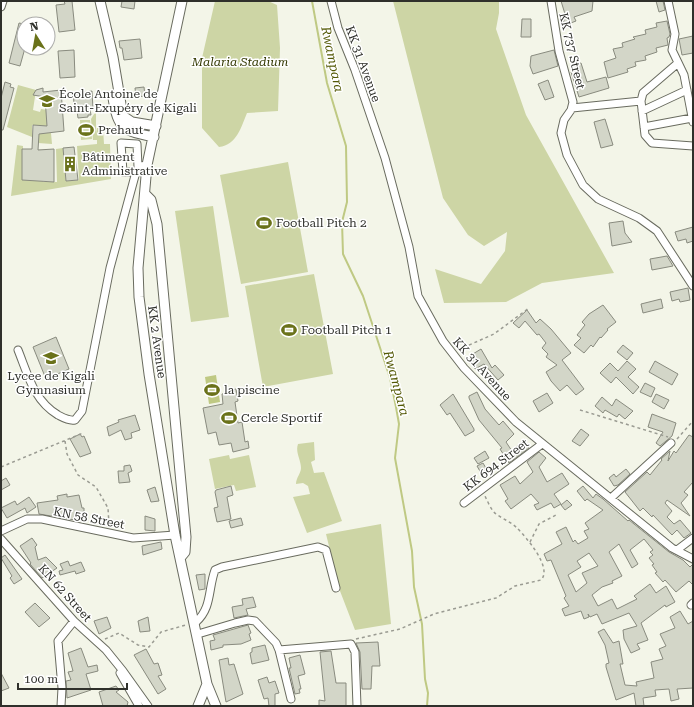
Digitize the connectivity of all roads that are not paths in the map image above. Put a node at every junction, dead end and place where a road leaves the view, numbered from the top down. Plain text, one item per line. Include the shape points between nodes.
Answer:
1 (3, 1) edge
2 (100, 1) edge
3 (182, 1) edge
4 (331, 1) edge
5 (551, 1) edge
6 (668, 1) edge
7 (1, 7) edge
8 (108, 39) junction
9 (678, 63) junction
10 (687, 90) junction
11 (641, 101) junction
12 (572, 108) junction
13 (642, 111) junction
14 (693, 120) edge
15 (156, 126) junction
16 (644, 127) junction
17 (154, 137) junction
18 (693, 146) edge
19 (141, 168) junction
20 (145, 194) junction
21 (693, 286) edge
22 (18, 350) dead end
23 (673, 441) road end
24 (542, 444) junction
25 (611, 498) junction
26 (464, 503) dead end
27 (1, 531) edge
28 (175, 535) junction
29 (693, 538) edge
30 (1, 539) edge
31 (677, 550) junction
32 (180, 558) junction
33 (693, 559) edge
34 (336, 588) dead end
35 (74, 621) junction
36 (196, 622) junction
37 (198, 634) junction
38 (280, 650) junction
39 (114, 660) junction
40 (207, 684) junction
41 (291, 699) dead end
42 (200, 705) edge
43 (61, 706) edge
44 (139, 706) edge
45 (148, 706) edge
46 (216, 706) edge
47 (357, 706) edge

1 - 7 street
2 - 8 main road
3 - 15 main road, KK 2 Avenue
4 - 24 street, KK 31 Avenue via 338,28 385,158 409,247 418,296 443,341 464,368 511,417
5 - 12 street, KK 737 Street via 559,51 573,102
6 - 9 street via 675,34 672,50
8 - 15 main road via 125,118 132,122
8 - 17 main road via 118,122 130,132
9 - 10 street
9 - 11 street via 646,90
10 - 13 street
10 - 14 street
11 - 12 street
11 - 13 street
12 - 21 street, KK 737 Street via 564,120 562,133 567,155 583,185 605,203 639,218 657,231
13 - 16 street
14 - 16 street
15 - 17 main road, KK 2 Avenue
16 - 18 street via 645,135 652,143
17 - 19 main road, KK 2 Avenue
19 - 20 main road, KK 2 Avenue
19 - 22 street via 110,268 84,404 75,420 67,420 44,405 32,386
20 - 28 main road, KK 2 Avenue via 138,268 139,297
20 - 32 main road via 151,200 157,224 186,537 186,552
23 - 25 street
24 - 25 street, KK 31 Avenue
24 - 26 street, KK 694 Street
25 - 31 street, KK 31 Avenue
27 - 28 street, KN 58 Street via 18,522 34,519 133,538
28 - 32 main road, KK 2 Avenue
29 - 31 street
30 - 35 street, KN 62 Street
31 - 33 street, KK 31 Avenue
32 - 36 main road, KK 2 Avenue
34 - 36 street via 326,550 318,547 222,567 215,570 209,604 203,616
35 - 39 street, KN 62 Street
35 - 43 street via 58,641
36 - 37 main road, KK 2 Avenue
37 - 38 street via 248,620 255,621
37 - 40 main road, KK 2 Avenue
38 - 41 street
38 - 47 street via 352,645 355,652
39 - 44 street, KN 62 Street
39 - 45 street, KN 62 Street
40 - 42 main road
40 - 46 main road, KK 2 Avenue

